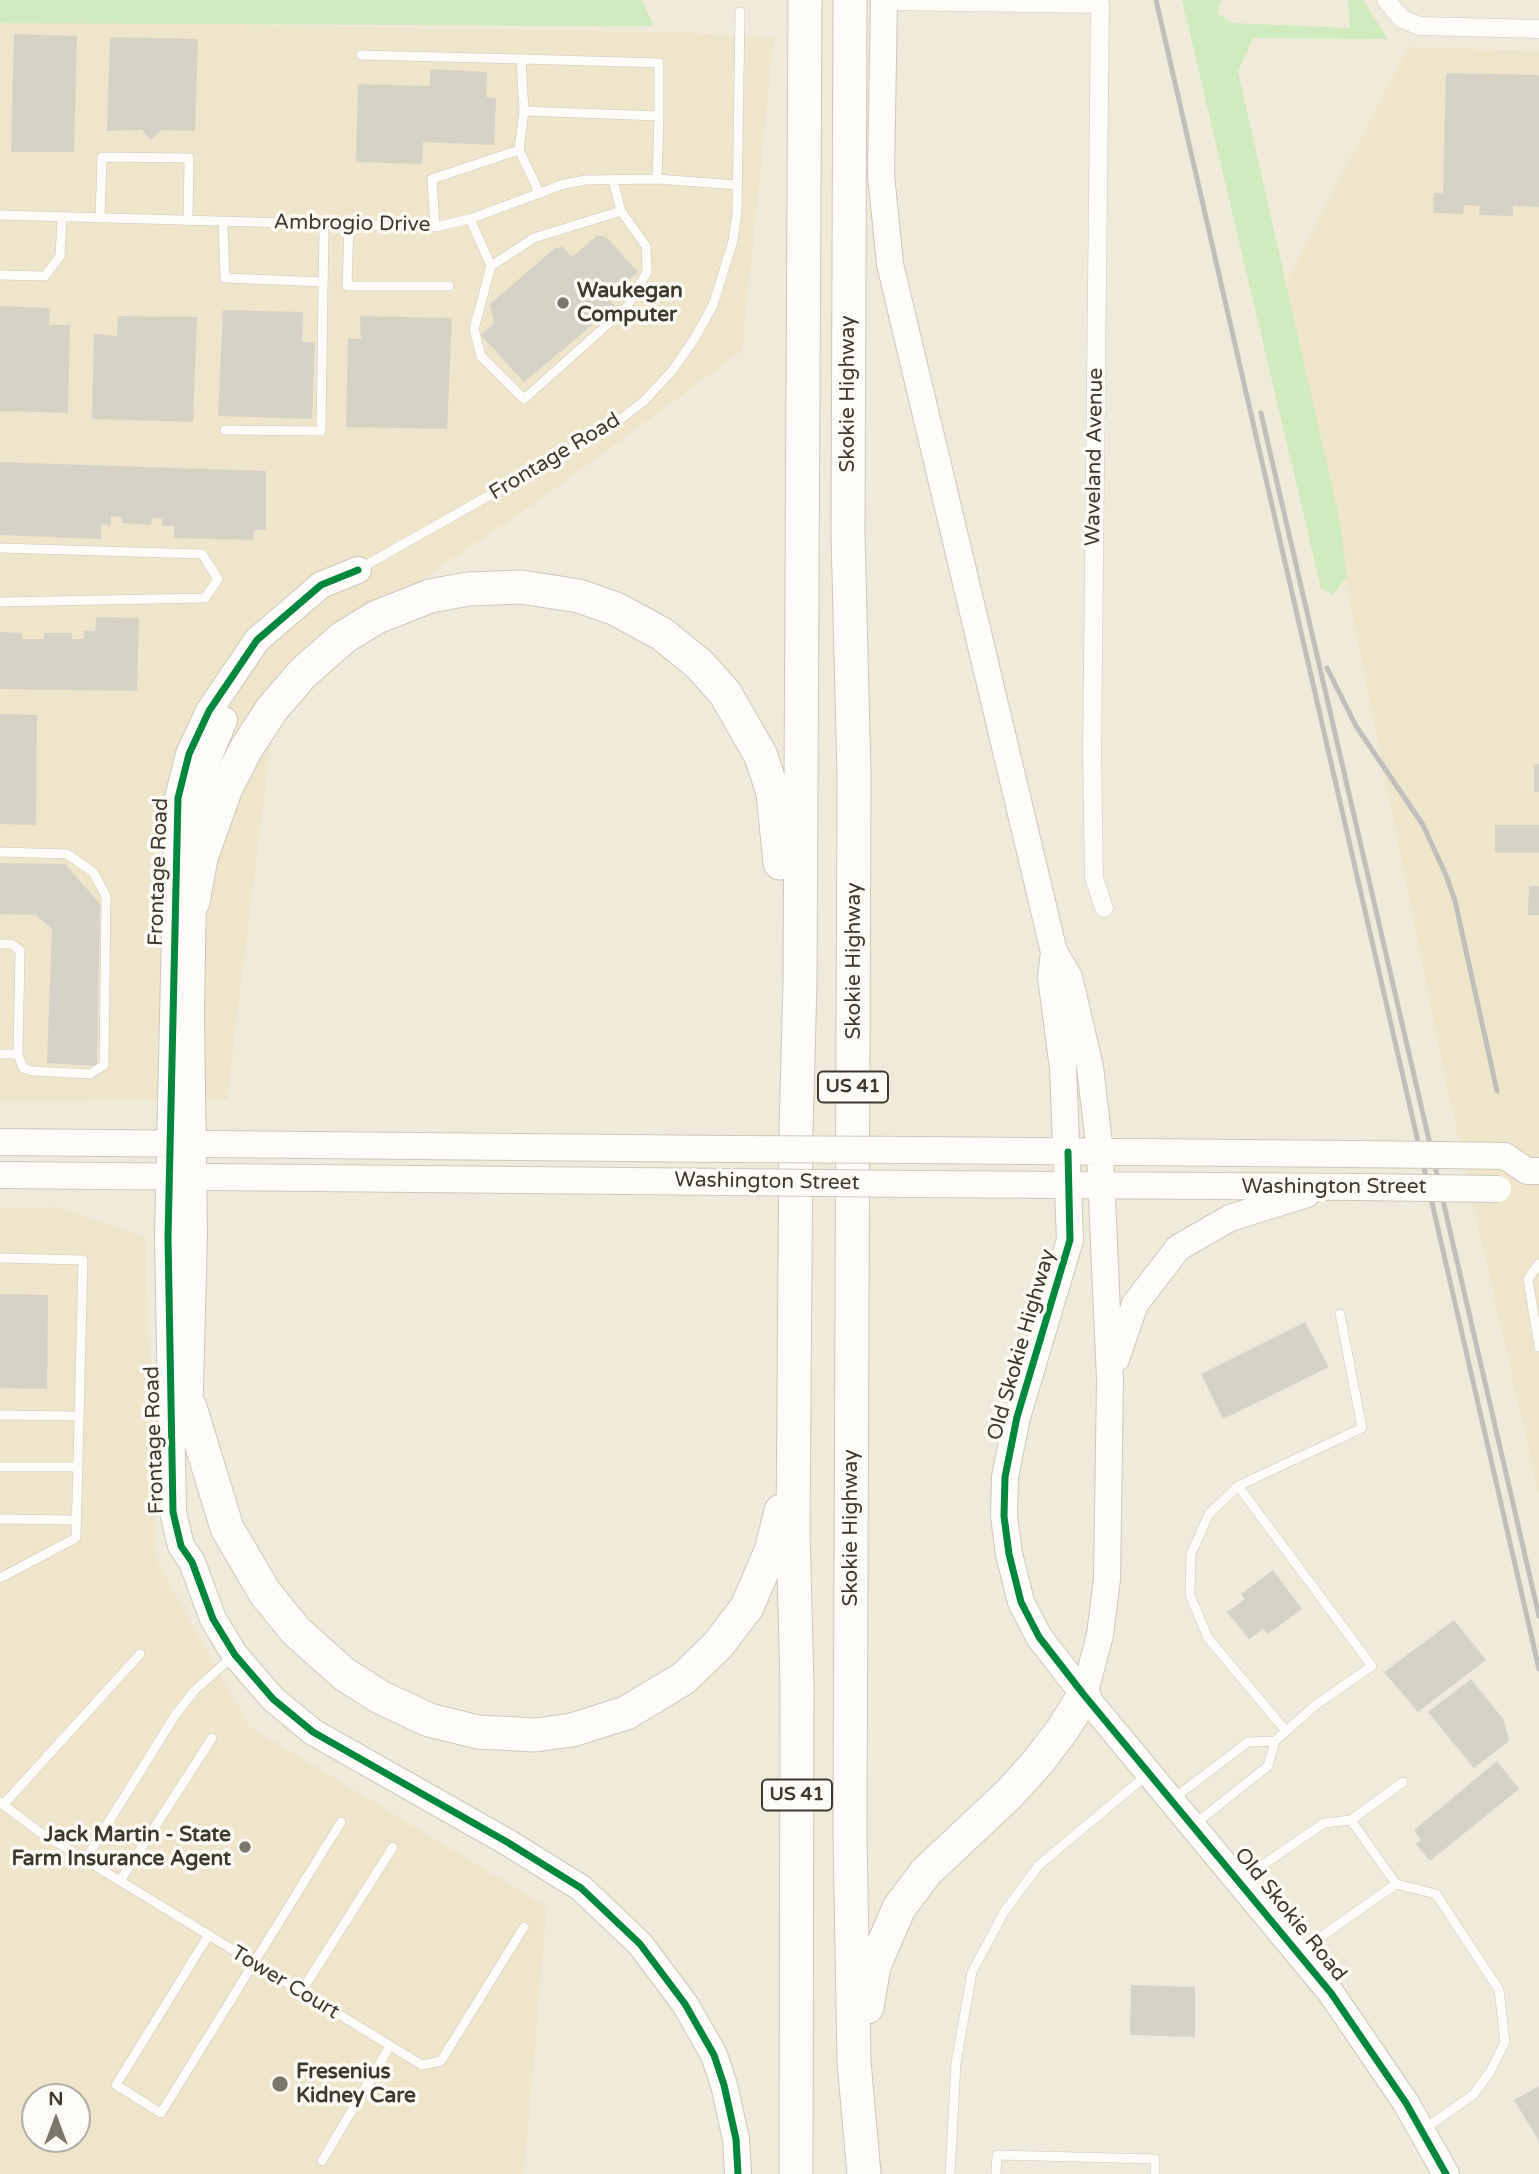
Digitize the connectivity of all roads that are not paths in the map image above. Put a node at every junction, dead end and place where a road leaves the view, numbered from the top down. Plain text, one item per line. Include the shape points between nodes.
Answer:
1 (805, 0) edge
2 (850, 0) edge
3 (884, 1) edge
4 (1391, 6) edge
5 (740, 12) dead end
6 (1539, 29) edge
7 (362, 55) dead end
8 (521, 59) junction
9 (524, 111) junction
10 (659, 116) junction
11 (519, 150) junction
12 (657, 179) junction
13 (614, 180) junction
14 (737, 185) junction
15 (540, 194) junction
16 (621, 211) junction
17 (0, 215) edge
18 (62, 217) junction
19 (100, 218) junction
20 (470, 219) junction
21 (187, 221) junction
22 (223, 222) junction
23 (324, 225) junction
24 (349, 226) junction
25 (435, 227) junction
26 (491, 266) junction
27 (0, 275) edge
28 (323, 282) junction
29 (449, 286) dead end
30 (225, 430) dead end
31 (0, 548) edge
32 (358, 570) junction
33 (0, 602) edge
34 (0, 852) edge
35 (193, 902) junction
36 (1104, 908) dead end
37 (0, 944) edge
38 (1055, 952) junction
39 (0, 1054) edge
40 (18, 1054) junction
41 (796, 1131) junction
42 (0, 1142) edge
43 (181, 1144) junction
44 (1068, 1152) junction
45 (1100, 1152) junction
46 (1533, 1171) edge
47 (0, 1175) edge
48 (181, 1177) junction
49 (1069, 1185) junction
50 (1101, 1185) junction
51 (1327, 1187) junction
52 (0, 1258) edge
53 (1539, 1265) edge
54 (1340, 1314) dead end
55 (1539, 1347) edge
56 (1110, 1380) junction
57 (190, 1407) junction
58 (0, 1415) edge
59 (794, 1415) junction
60 (79, 1416) junction
61 (0, 1467) edge
62 (78, 1467) junction
63 (1238, 1486) junction
64 (0, 1519) edge
65 (76, 1520) junction
66 (192, 1562) junction
67 (0, 1578) edge
68 (139, 1654) dead end
69 (234, 1655) junction
70 (1084, 1695) junction
71 (1286, 1731) junction
72 (212, 1738) dead end
73 (1275, 1741) junction
74 (1150, 1773) junction
75 (1403, 1782) dead end
76 (1172, 1800) junction
77 (2, 1804) edge
78 (1351, 1820) junction
79 (341, 1822) dead end
80 (1194, 1825) junction
81 (393, 1847) dead end
82 (85, 1860) junction
83 (120, 1881) junction
84 (1239, 1881) junction
85 (1396, 1884) junction
86 (524, 1927) dead end
87 (208, 1936) junction
88 (1298, 1953) junction
89 (254, 1964) junction
90 (301, 1992) junction
91 (390, 2046) junction
92 (1422, 2130) junction
93 (322, 2161) dead end
94 (738, 2174) edge
95 (796, 2174) edge
96 (864, 2174) edge
97 (877, 2174) edge
98 (950, 2174) edge
99 (996, 2174) edge
100 (1155, 2174) edge
101 (1446, 2174) edge

1 - 41 highway, US 41
2 - 96 highway, Skokie Highway / US 41 via 848,533 854,789 850,1834 854,2062
3 - 36 street, Waveland Avenue via 1100,4 1092,753 1094,878
3 - 38 main road via 881,175 890,264
4 - 6 street via 1402,19 1419,26
5 - 14 lane, Frontage Road
7 - 8 lane
8 - 9 lane
8 - 10 lane via 659,63
9 - 10 lane
9 - 11 lane
10 - 12 lane
11 - 15 lane
11 - 25 lane via 432,179
12 - 13 lane, Ambrogio Drive
12 - 14 lane, Ambrogio Drive
13 - 15 lane, Ambrogio Drive via 586,180
13 - 16 lane
14 - 32 lane, Frontage Road via 733,241 713,305 672,371 644,401 612,426
15 - 20 lane, Ambrogio Drive
16 - 26 lane via 534,238
16 - 26 lane via 646,246 647,272 627,307 524,399 481,356 478,347 474,329
17 - 18 lane, Ambrogio Drive
18 - 19 lane, Ambrogio Drive
18 - 27 lane via 60,256 45,276
19 - 21 lane, Ambrogio Drive
19 - 21 lane via 102,157 189,158
20 - 25 lane, Ambrogio Drive
20 - 26 lane
21 - 22 lane, Ambrogio Drive
22 - 23 lane, Ambrogio Drive
22 - 28 lane via 225,278
23 - 24 lane, Ambrogio Drive
23 - 28 lane
24 - 25 lane, Ambrogio Drive
24 - 29 lane via 347,286
28 - 30 lane via 321,431
31 - 33 lane via 202,554 218,579 205,598
32 - 35 main road, Frontage Road via 286,632 255,665 231,703 207,761 194,821
32 - 43 main road, Frontage Road via 321,585 257,640 209,711 189,754 178,798 174,938
34 - 40 lane via 67,854 93,872 106,896 104,1065 90,1074 33,1071 23,1068
35 - 41 highway via 201,858 226,788 246,749 303,673 344,637 394,609 468,589 521,587 560,592 615,609 662,634 699,664 725,693 761,756 778,822
35 - 43 main road, Frontage Road
37 - 40 lane via 20,950
38 - 44 main road, Old Skokie Highway via 1051,976
38 - 45 main road via 1069,976 1090,1067
39 - 40 lane
41 - 59 highway, US 41
42 - 43 main road, Washington Street
43 - 44 main road, Washington Street, bridge
43 - 48 main road, Frontage Road
44 - 45 main road, Washington Street
44 - 49 main road, Old Skokie Highway
45 - 46 main road, Washington Street, bridge via 1506,1156
45 - 50 main road
46 - 51 main road, Washington Street, bridge via 1510,1189
47 - 48 main road, Washington Street
48 - 49 main road, Washington Street, bridge
48 - 57 main road, Frontage Road
48 - 66 main road, Frontage Road via 173,1512 181,1546
49 - 50 main road, Washington Street
49 - 70 main road, Old Skokie Highway via 1070,1240 1012,1437 1004,1516 1021,1602 1039,1637
50 - 51 main road, Washington Street
50 - 56 main road
51 - 56 main road via 1230,1218 1178,1248 1135,1304
52 - 60 lane via 83,1260
53 - 55 lane via 1528,1279
54 - 63 lane via 1362,1428
56 - 70 main road via 1107,1579 1100,1635
57 - 59 highway via 227,1528 265,1593 296,1631 344,1674 380,1697 429,1720 506,1735 572,1730 626,1713 684,1678 718,1645 747,1607 771,1551 785,1498
57 - 66 main road, Frontage Road via 188,1482 197,1550
58 - 60 lane
59 - 95 highway, US 41
60 - 62 lane
61 - 62 lane
62 - 65 lane
63 - 71 lane via 1209,1514 1191,1554 1190,1595 1208,1638
63 - 71 lane via 1372,1665
64 - 65 lane
65 - 67 lane via 76,1538
66 - 69 main road, Frontage Road via 213,1619
68 - 77 lane
69 - 82 lane via 176,1714
69 - 94 main road, Frontage Road via 273,1699 313,1732 581,1888 640,1944 685,2004 714,2055 733,2126
70 - 74 main road, Old Skokie Road
70 - 97 highway via 1063,1729 1016,1786 926,1872 899,1908 886,1936 867,1998
71 - 73 lane
72 - 83 lane
73 - 76 lane via 1248,1742
73 - 80 lane via 1268,1766
74 - 76 main road, Old Skokie Road
74 - 98 lane via 1039,1865 1003,1912 972,1972 956,2063
75 - 78 lane
76 - 80 main road, Old Skokie Road
77 - 82 lane, Tower Court
78 - 84 lane via 1324,1823
78 - 85 lane
79 - 89 lane
80 - 84 main road, Old Skokie Road
81 - 90 lane
82 - 83 lane, Tower Court
83 - 87 lane, Tower Court
84 - 88 main road, Old Skokie Road
85 - 88 lane
85 - 92 lane via 1436,1894 1499,1990 1506,2042 1473,2095
86 - 91 lane, Tower Court via 441,2061 422,2064
87 - 89 lane, Tower Court
87 - 89 lane via 116,2085 161,2113
88 - 92 main road, Old Skokie Road via 1370,2047
89 - 90 lane, Tower Court
90 - 91 lane, Tower Court
91 - 93 lane
92 - 101 main road, Old Skokie Road
99 - 100 lane via 997,2155 1155,2159

